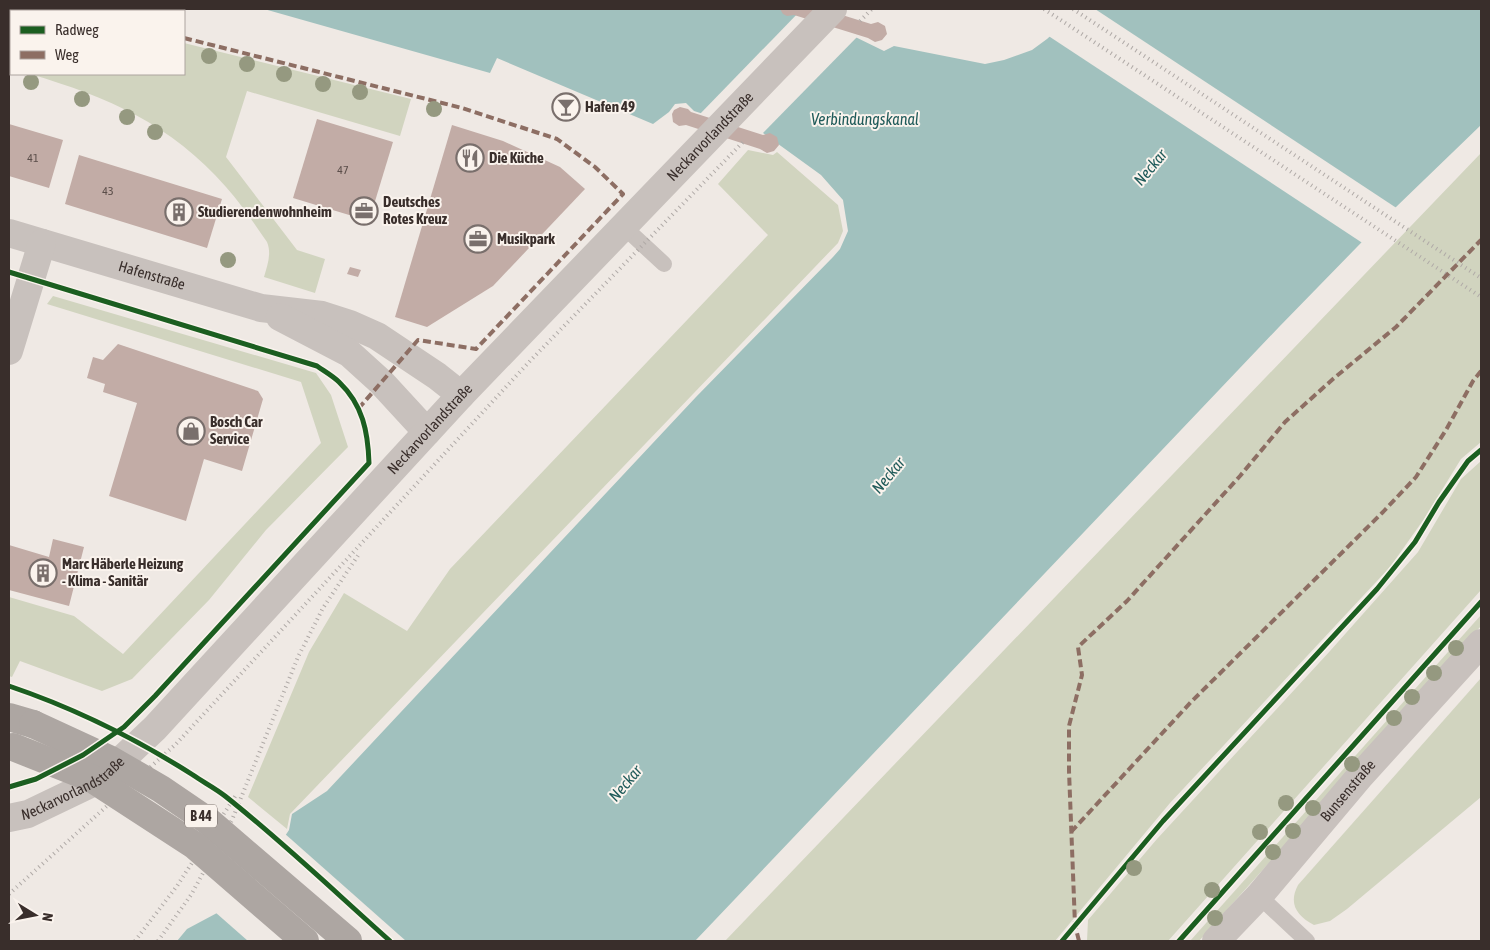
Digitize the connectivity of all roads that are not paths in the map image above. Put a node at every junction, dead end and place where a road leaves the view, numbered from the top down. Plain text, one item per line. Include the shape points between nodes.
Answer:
1 (832, 10) edge
2 (623, 226) junction
3 (9, 233) edge
4 (42, 243) junction
5 (664, 264) dead end
6 (261, 308) junction
7 (9, 351) edge
8 (461, 395) junction
9 (427, 432) junction
10 (1481, 643) edge
11 (21, 720) edge
12 (11, 746) edge
13 (9, 818) edge
14 (1258, 896) junction
15 (305, 941) edge
16 (348, 941) edge
17 (1216, 941) edge
18 (1307, 941) edge

1 - 2 street, Neckarvorlandstraße
2 - 5 lane
2 - 8 street, Neckarvorlandstraße
3 - 4 street, Hafenstraße
4 - 6 street, Hafenstraße
4 - 7 street
6 - 8 street, Hafenstraße via 322,315 350,324 376,336
6 - 9 street, Hafenstraße via 349,353
8 - 9 street, Neckarvorlandstraße
9 - 13 street, Neckarvorlandstraße via 155,728 101,779 28,814
10 - 14 street, Bunsenstraße via 1361,775
11 - 16 main road, B 44, bridge via 111,760 161,789 208,821
12 - 15 main road, B 44, bridge via 91,778 180,835
14 - 17 street, Bunsenstraße
14 - 18 lane

